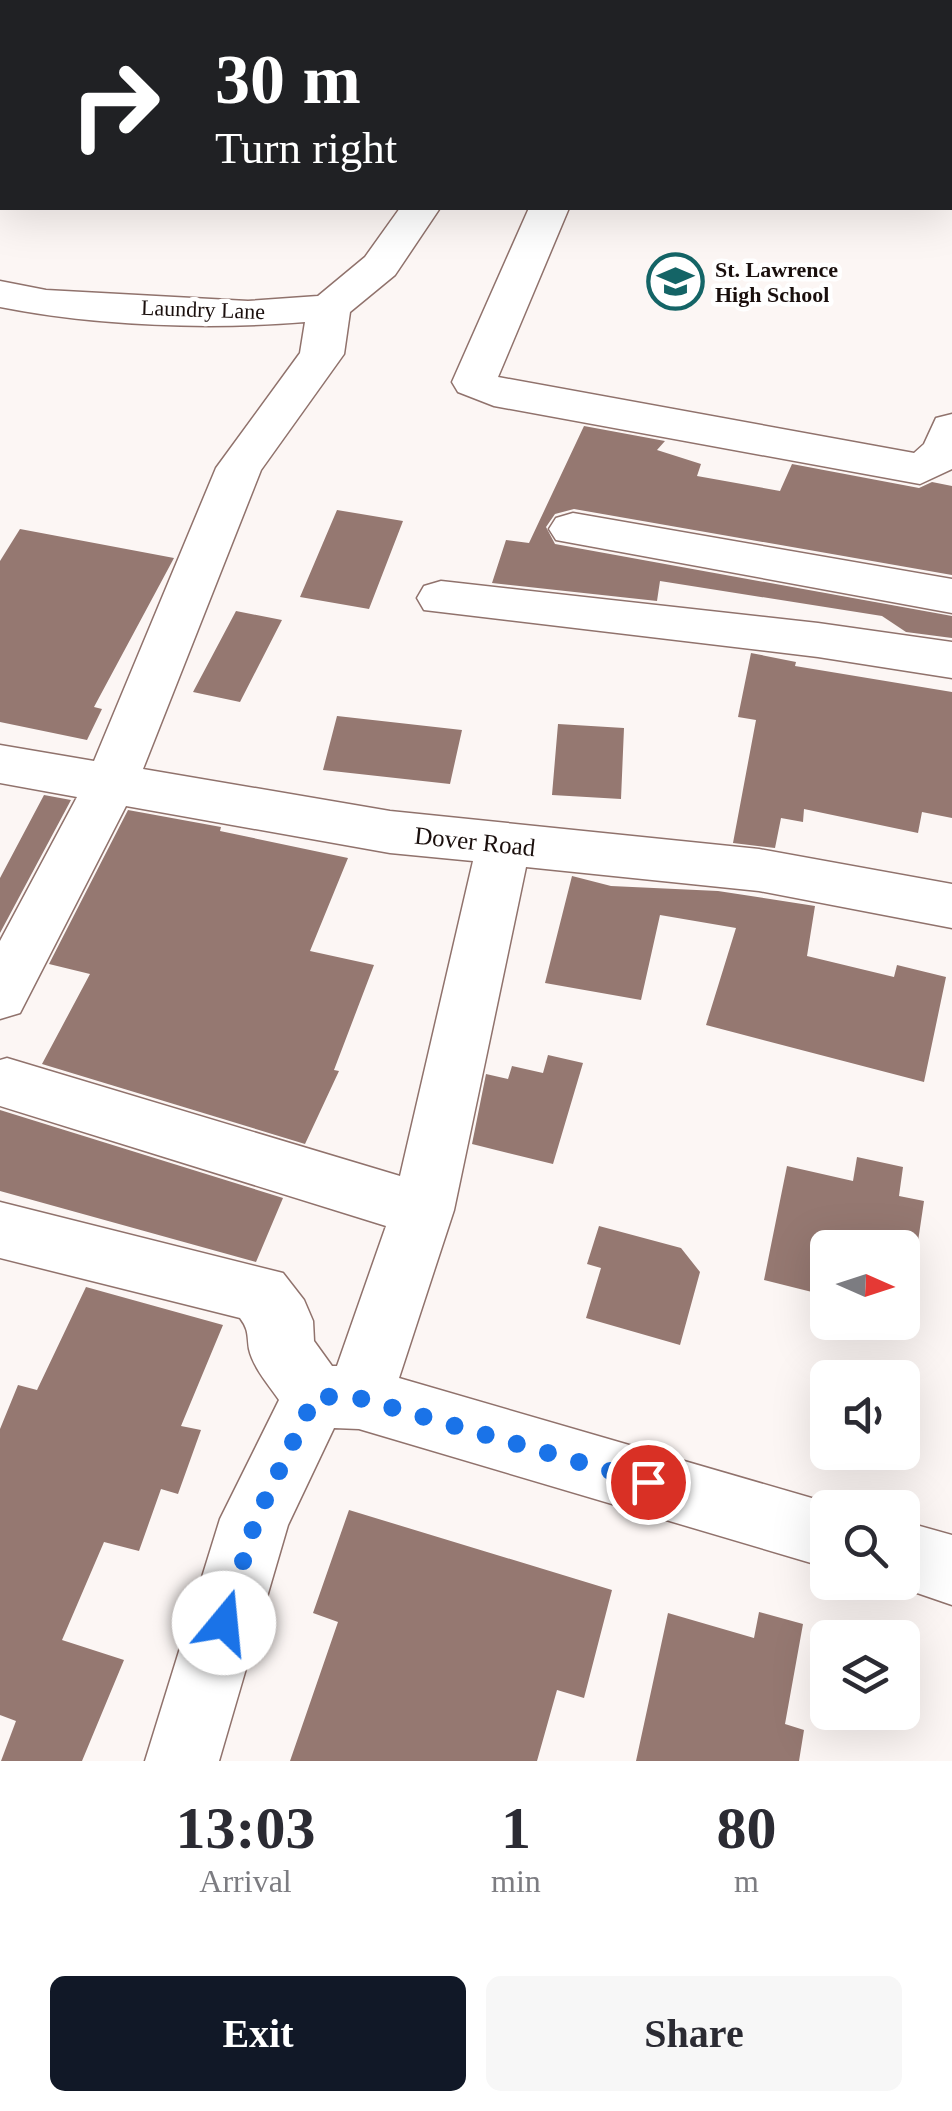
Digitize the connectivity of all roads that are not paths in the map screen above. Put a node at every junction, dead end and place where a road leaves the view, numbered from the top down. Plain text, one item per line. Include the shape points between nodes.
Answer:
1 (419, 210) edge
2 (548, 210) edge
3 (0, 294) edge
4 (330, 308) junction
5 (952, 428) edge
6 (573, 528) dead end
7 (952, 596) edge
8 (442, 598) dead end
9 (952, 660) edge
10 (0, 764) edge
11 (110, 785) junction
12 (504, 844) junction
13 (952, 906) edge
14 (0, 996) edge
15 (7, 1083) dead end
16 (423, 1210) junction
17 (0, 1230) edge
18 (337, 1397) junction
19 (810, 1529) edge
20 (920, 1561) edge
21 (952, 1570) edge
22 (182, 1761) edge

1 - 4 street via 380,266
2 - 5 street via 474,382 494,392 920,469 937,460
3 - 4 street, Laundry Lane via 46,303 248,314
4 - 11 street via 322,354 239,468
6 - 7 street
8 - 9 street
10 - 11 street, Dover Road
11 - 12 street, Dover Road via 390,832
11 - 14 street
12 - 13 street, Dover Road via 758,870
12 - 16 street
15 - 16 street
16 - 18 street
17 - 18 street via 260,1294 281,1321 282,1350
18 - 19 street
18 - 22 street via 256,1519
20 - 21 street

